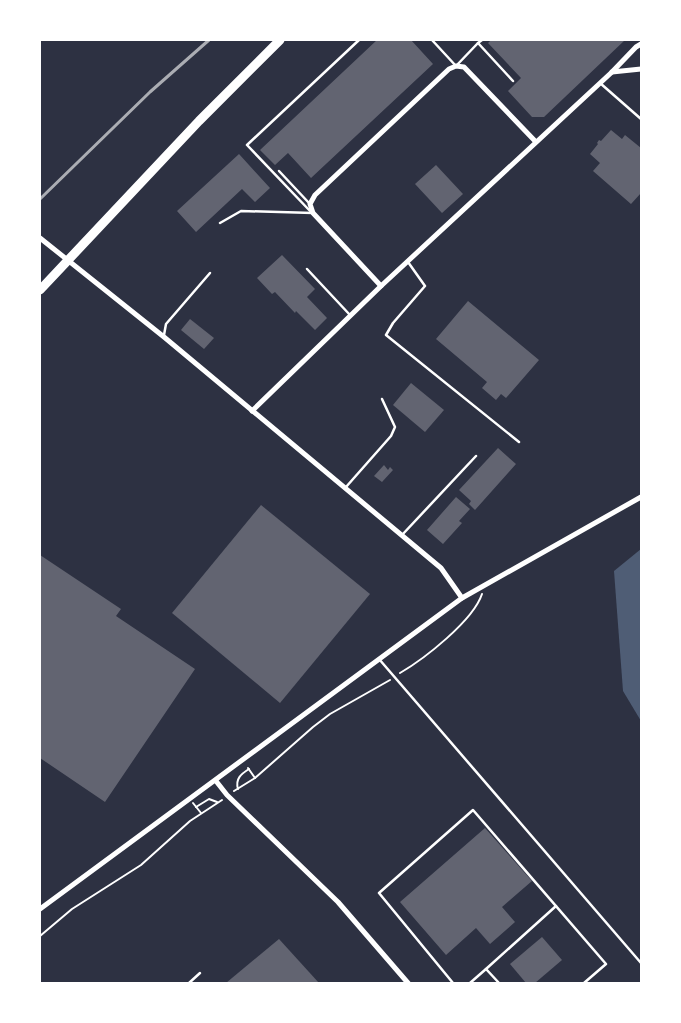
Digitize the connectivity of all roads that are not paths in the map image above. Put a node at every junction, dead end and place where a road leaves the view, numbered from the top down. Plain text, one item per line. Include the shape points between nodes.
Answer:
1 (280, 40) edge
2 (359, 40) edge
3 (432, 40) edge
4 (482, 40) edge
5 (478, 43) junction
6 (641, 44) edge
7 (456, 66) junction
8 (641, 70) edge
9 (612, 72) junction
10 (513, 81) dead end
11 (599, 82) junction
12 (641, 119) edge
13 (535, 141) junction
14 (279, 171) dead end
15 (310, 204) junction
16 (313, 213) junction
17 (220, 223) dead end
18 (40, 238) edge
19 (407, 261) junction
20 (307, 269) dead end
21 (210, 273) dead end
22 (381, 286) junction
23 (40, 290) edge
24 (350, 316) junction
25 (164, 337) junction
26 (382, 399) dead end
27 (252, 411) junction
28 (519, 442) dead end
29 (476, 456) dead end
30 (346, 487) junction
31 (641, 497) edge
32 (402, 535) junction
33 (462, 598) junction
34 (378, 658) junction
35 (216, 781) junction
36 (556, 906) junction
37 (40, 910) edge
38 (641, 963) edge
39 (486, 969) junction
40 (200, 973) dead end
41 (189, 983) edge
42 (408, 983) edge
43 (453, 983) edge
44 (470, 983) edge
45 (498, 983) edge
46 (584, 983) edge

1 - 23 main road
2 - 16 lane via 247,145
3 - 7 lane
4 - 5 lane
5 - 7 lane
5 - 10 lane
6 - 9 street
7 - 13 street via 464,67
7 - 15 street via 322,188
8 - 9 street
9 - 11 street
11 - 12 lane
11 - 13 street
13 - 19 street
14 - 15 lane
15 - 16 street
16 - 17 lane via 241,211
16 - 22 street
18 - 25 street
19 - 22 street
19 - 28 lane via 425,286 386,335
20 - 24 lane
21 - 25 lane via 166,324
22 - 24 street
24 - 27 street
25 - 27 street
26 - 30 lane via 395,427 391,436
27 - 30 street
29 - 32 lane
30 - 32 street
31 - 33 street
32 - 33 street via 441,568
33 - 34 street
34 - 35 street
34 - 38 lane
35 - 37 street
35 - 42 street via 338,902
36 - 39 lane
36 - 43 lane via 473,810 379,893
36 - 46 lane via 606,964
39 - 44 lane
39 - 45 lane
40 - 41 lane

